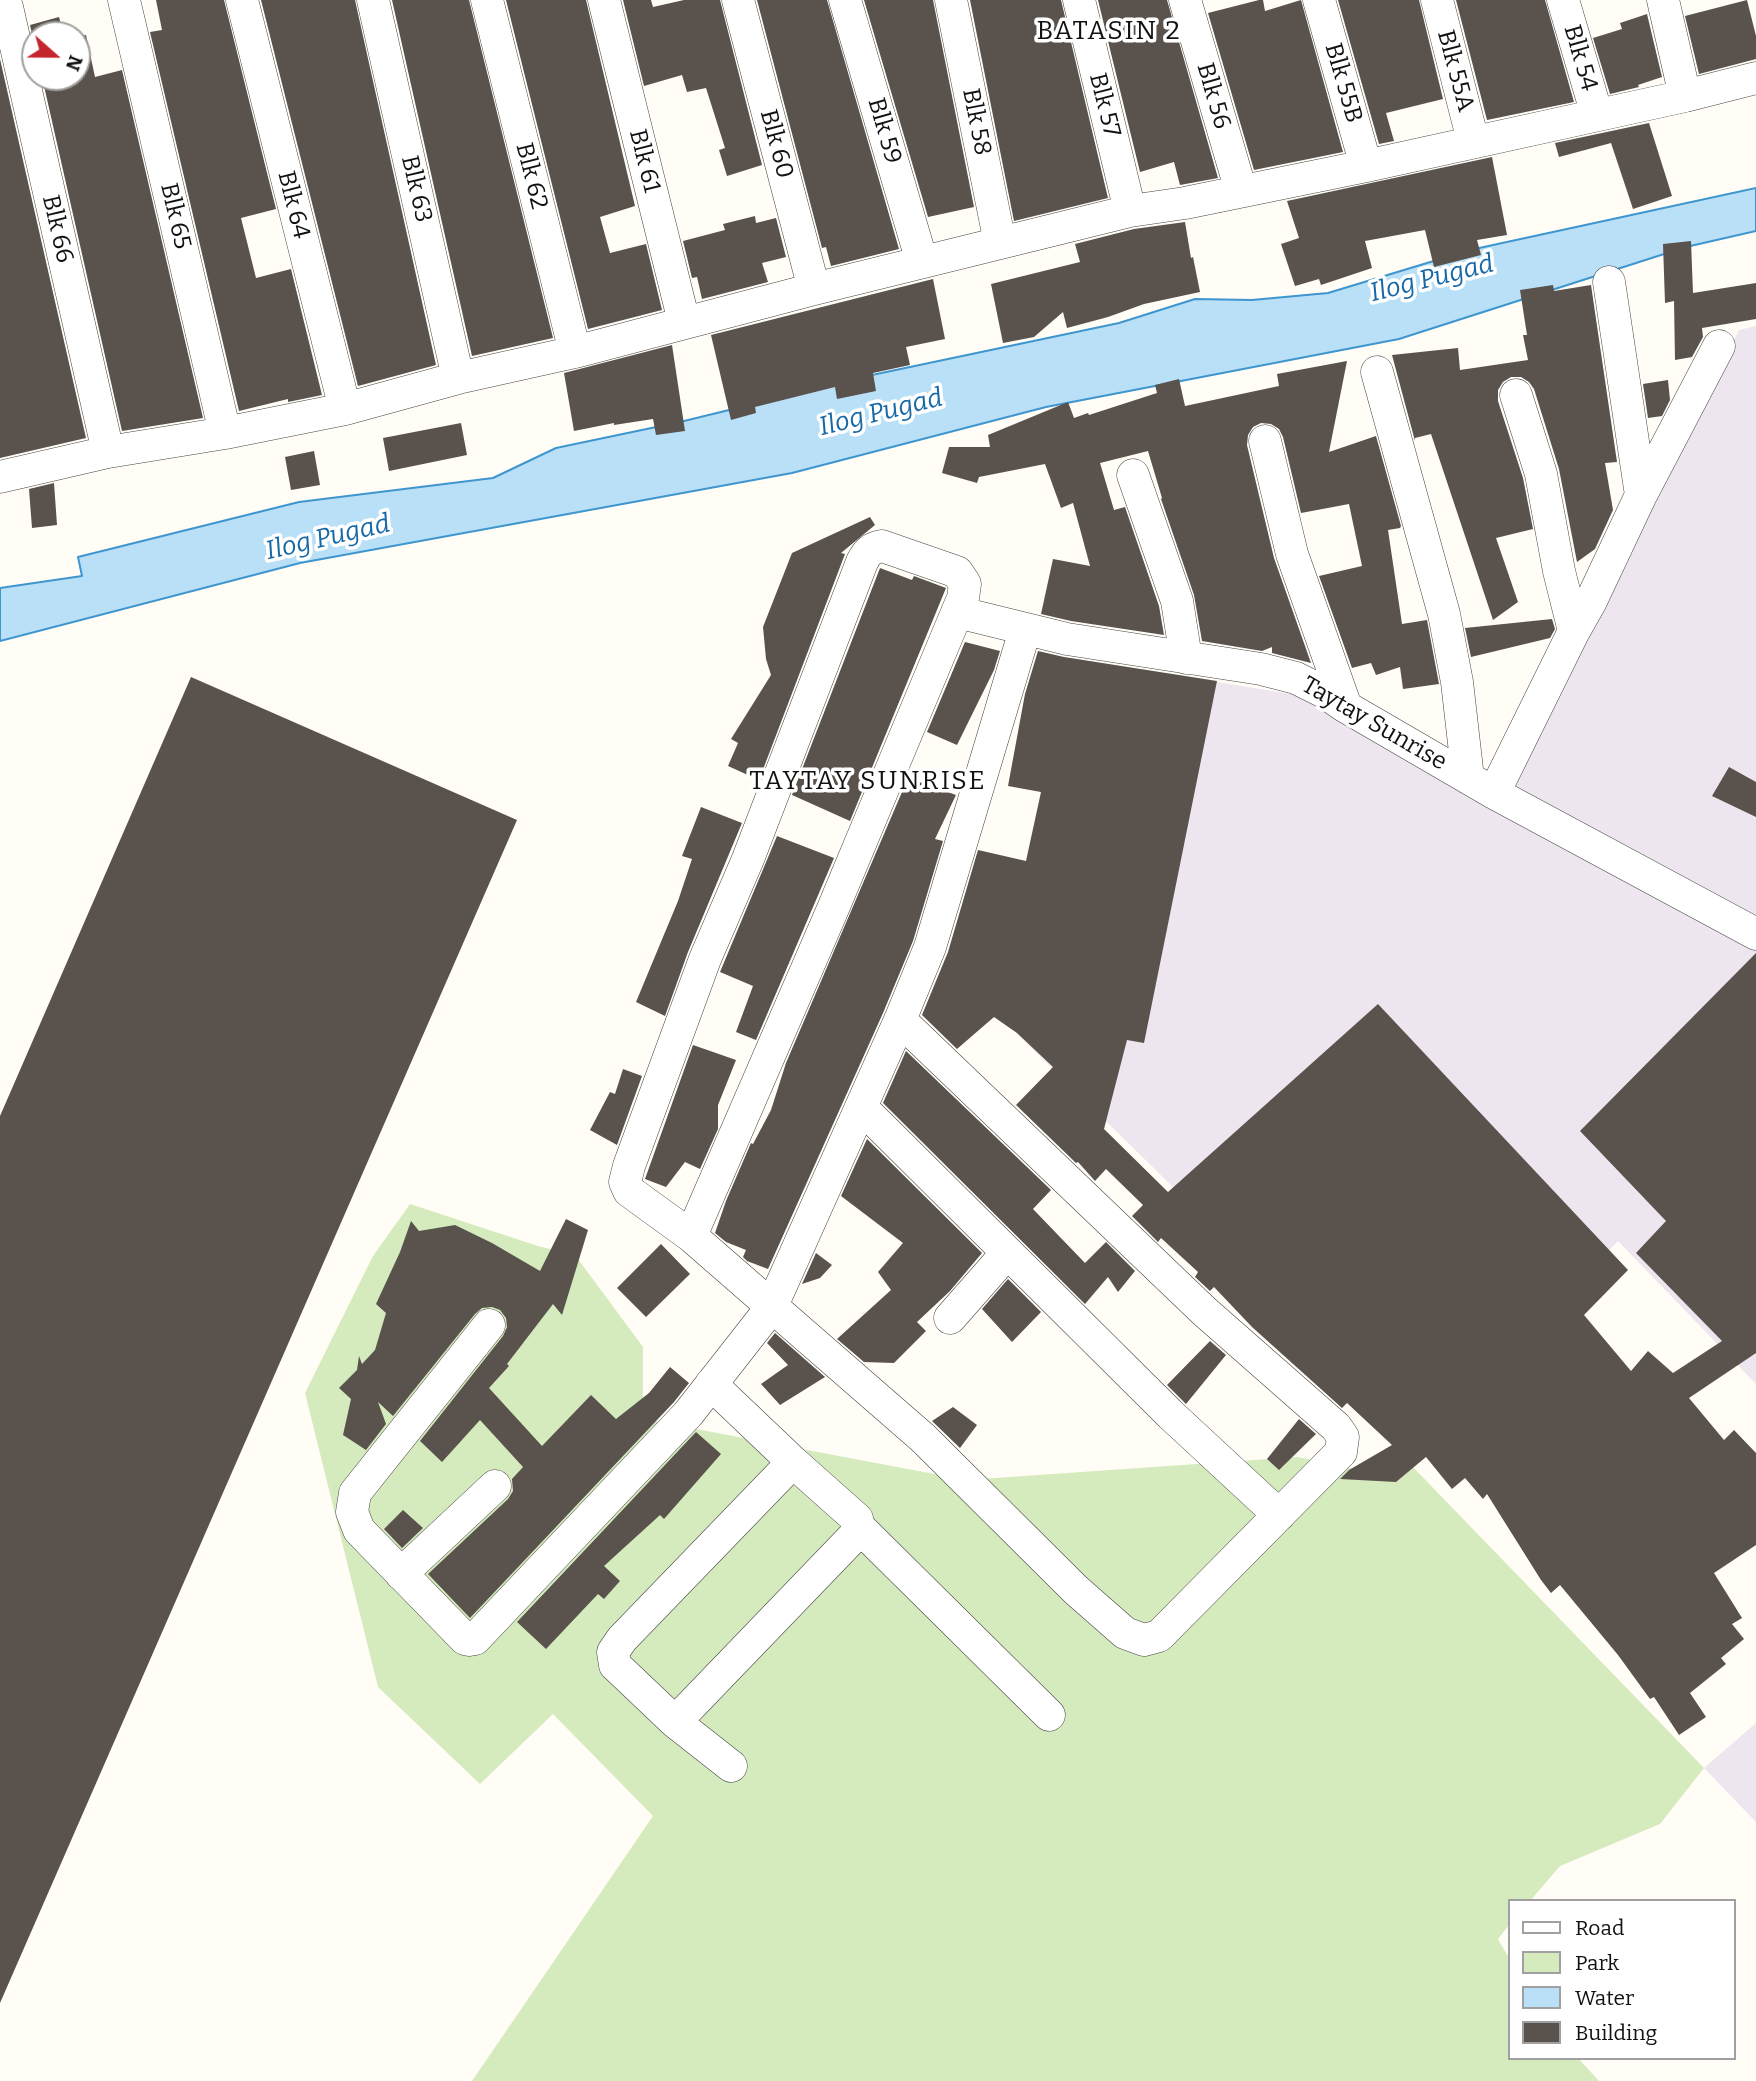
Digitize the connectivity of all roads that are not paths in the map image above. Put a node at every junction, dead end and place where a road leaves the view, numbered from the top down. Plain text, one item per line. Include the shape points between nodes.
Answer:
1 (124, 0) edge
2 (242, 0) edge
3 (373, 0) edge
4 (487, 0) edge
5 (604, 0) edge
6 (738, 0) edge
7 (845, 0) edge
8 (951, 0) edge
9 (1079, 0) edge
10 (1185, 0) edge
11 (1319, 0) edge
12 (1437, 0) edge
13 (1563, 0) edge
14 (1663, 0) edge
15 (12, 5) edge
16 (1756, 78) edge
17 (1685, 96) junction
18 (1597, 115) junction
19 (1473, 141) junction
20 (1366, 166) junction
21 (1241, 191) junction
22 (1130, 211) junction
23 (1000, 243) junction
24 (922, 262) junction
25 (1609, 282) dead end
26 (814, 289) junction
27 (684, 322) junction
28 (1720, 346) dead end
29 (575, 352) junction
30 (1377, 372) dead end
31 (458, 378) junction
32 (1516, 395) dead end
33 (345, 409) junction
34 (225, 433) junction
35 (1265, 441) dead end
36 (108, 452) junction
37 (1133, 475) dead end
38 (0, 477) edge
39 (1641, 495) junction
40 (957, 612) junction
41 (1025, 630) junction
42 (1574, 631) junction
43 (1186, 658) junction
44 (1346, 707) junction
45 (1481, 786) junction
46 (1756, 934) edge
47 (900, 1020) junction
48 (861, 1107) junction
49 (691, 1236) junction
50 (1007, 1253) junction
51 (771, 1308) junction
52 (950, 1318) dead end
53 (489, 1325) dead end
54 (711, 1384) junction
55 (793, 1462) junction
56 (495, 1486) dead end
57 (1279, 1515) junction
58 (858, 1525) junction
59 (401, 1574) junction
60 (1049, 1715) dead end
61 (675, 1722) junction
62 (731, 1766) dead end

1 - 34 street, Blk 65
2 - 33 street, Blk 64
3 - 31 street, Blk 63
4 - 29 street, Blk 62
5 - 27 street, Blk 61
6 - 26 street, Blk 60
7 - 24 street, Blk 59
8 - 23 street, Blk 58
9 - 22 street, Blk 57
10 - 21 street, Blk 56
11 - 20 street, Blk 55B
12 - 19 street, Blk 55A
13 - 18 street, Blk 54
14 - 17 street
15 - 36 street, Blk 66
16 - 17 street
17 - 18 street
18 - 19 street
19 - 20 street
20 - 21 street
21 - 22 street
22 - 23 street
23 - 24 street
24 - 26 street
25 - 39 street
26 - 27 street
27 - 29 street
28 - 39 street
29 - 31 street
30 - 45 street via 1444,614
31 - 33 street
32 - 42 street via 1541,474
33 - 34 street
34 - 36 street
35 - 44 street via 1292,554
36 - 38 street
37 - 43 street via 1177,601
39 - 42 street
40 - 41 street, Taytay Sunrise
40 - 49 street
40 - 49 street via 965,583 957,572 882,546 866,553 705,959 629,1166 625,1182 629,1191
41 - 43 street, Taytay Sunrise
41 - 47 street via 930,947
42 - 45 street
43 - 44 street, Taytay Sunrise via 1296,678
44 - 45 street, Taytay Sunrise
45 - 46 street, Taytay Sunrise
47 - 48 street
47 - 57 street via 1204,1311 1336,1427 1343,1437 1340,1452
48 - 50 street
48 - 51 street
49 - 51 street
50 - 52 street
50 - 57 street
51 - 54 street
51 - 57 street via 923,1438 1125,1633 1144,1640 1159,1636
53 - 59 street via 355,1493 352,1512 359,1531
54 - 55 street
54 - 59 street via 475,1639 465,1639
55 - 58 street via 857,1519
55 - 61 street via 613,1652 615,1665
56 - 59 street
58 - 60 street
58 - 61 street via 857,1533
61 - 62 street

